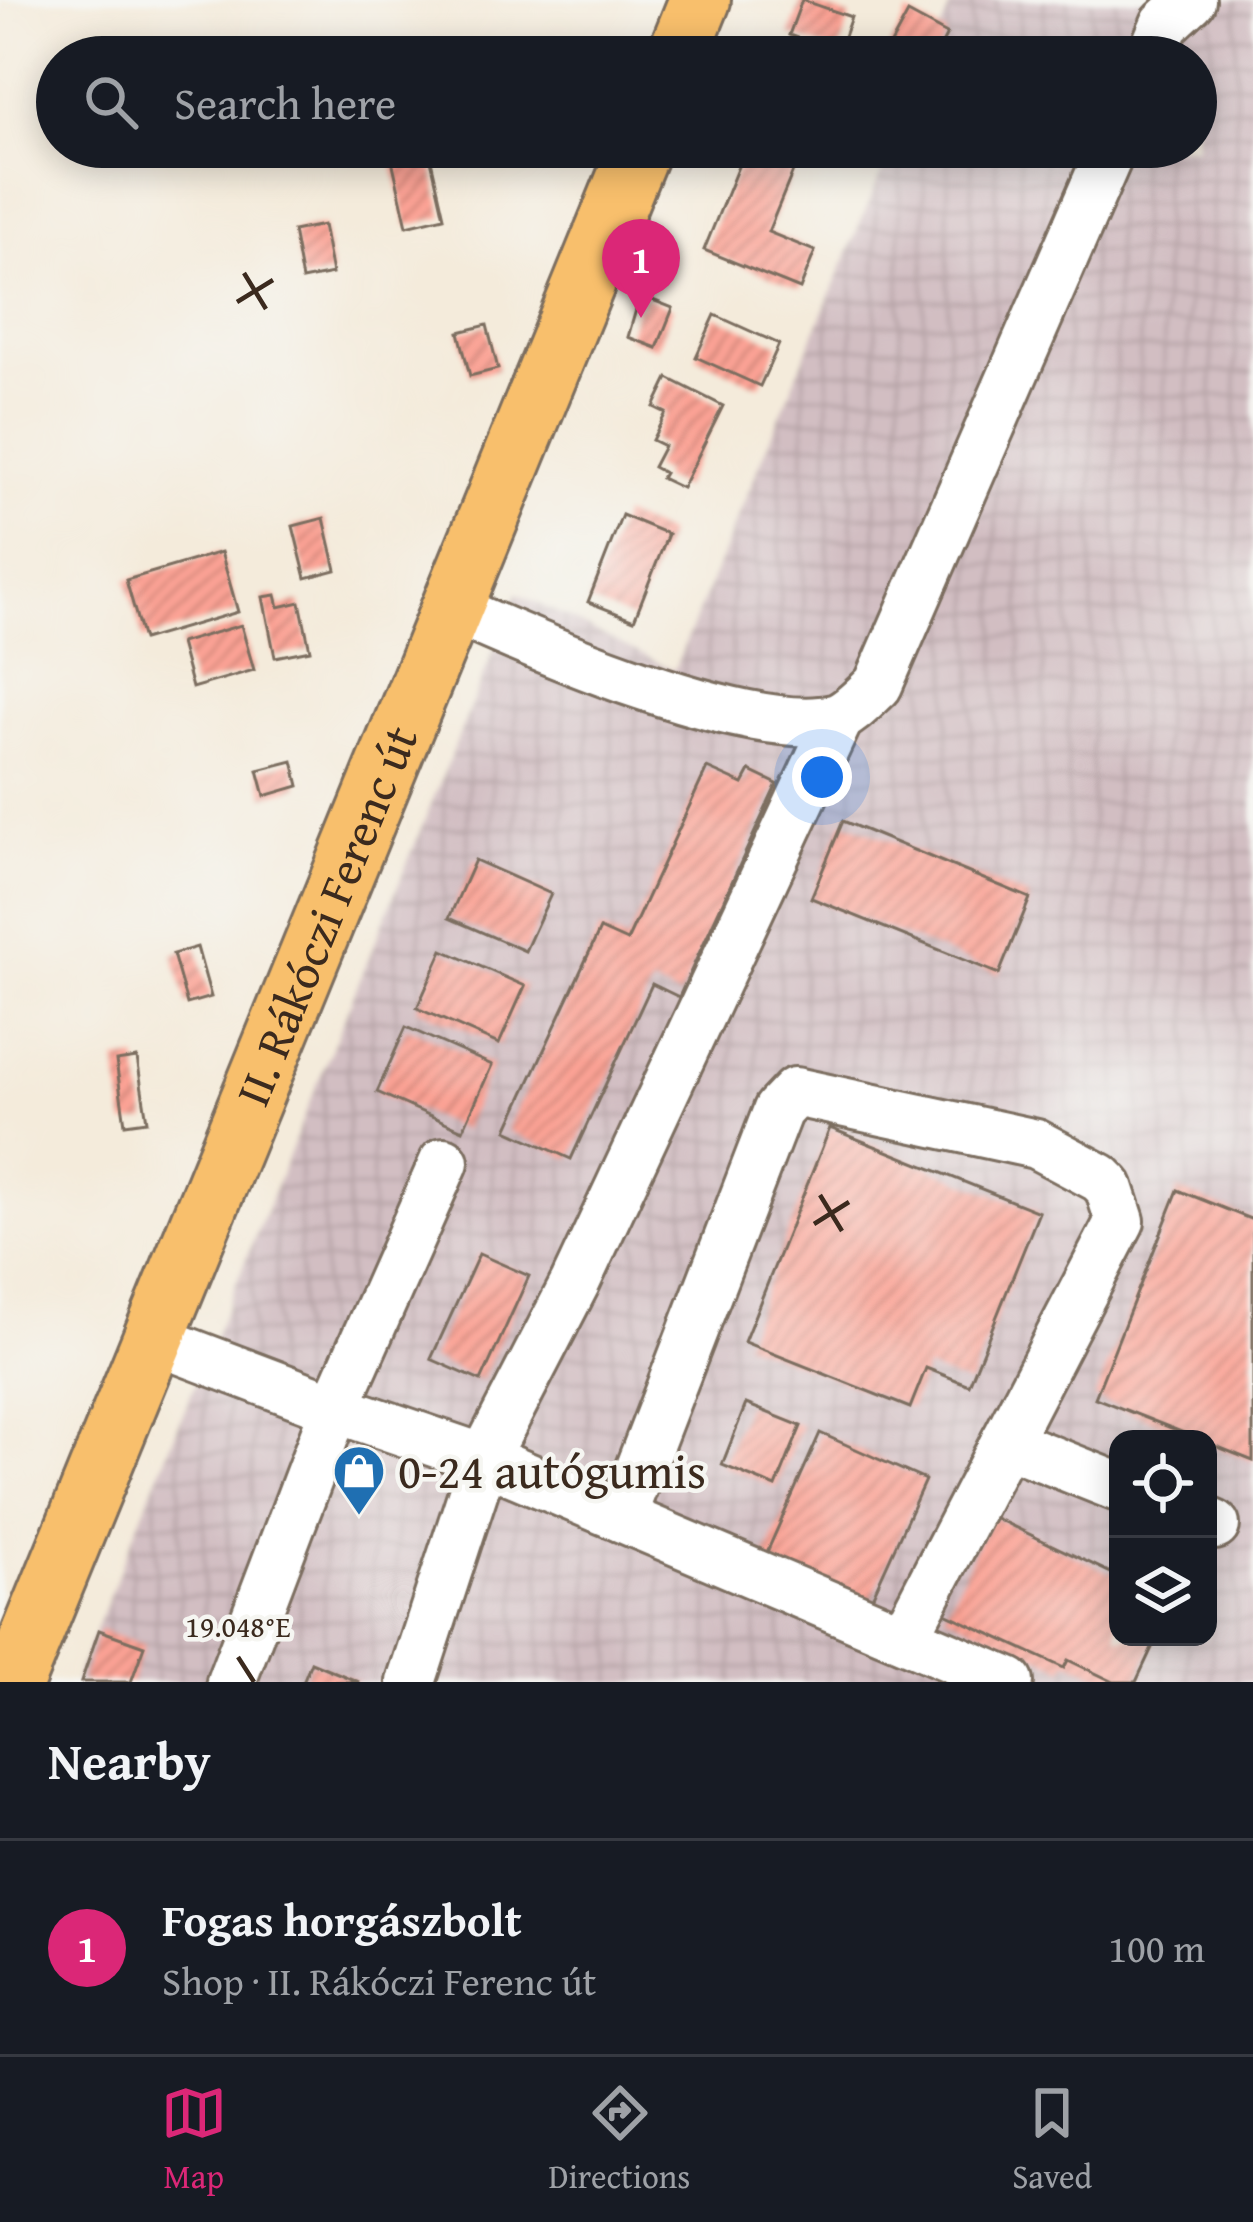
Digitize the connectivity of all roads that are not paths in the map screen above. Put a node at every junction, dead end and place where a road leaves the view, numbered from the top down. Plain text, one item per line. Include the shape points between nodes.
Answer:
1 (700, 0) edge
2 (1191, 0) edge
3 (685, 36) edge
4 (1160, 36) edge
5 (631, 168) edge
6 (1103, 168) edge
7 (451, 608) junction
8 (838, 718) junction
9 (444, 1162) dead end
10 (153, 1339) junction
11 (335, 1408) junction
12 (1005, 1442) junction
13 (484, 1459) junction
14 (1109, 1483) edge
15 (621, 1517) junction
16 (904, 1637) junction
17 (13, 1682) edge
18 (231, 1682) edge
19 (411, 1682) edge
20 (1009, 1682) edge

1 - 3 main road
2 - 4 lane
5 - 7 main road, II. Rákóczi Ferenc út
6 - 8 lane via 878,686
7 - 8 lane via 698,701 788,722
7 - 10 main road, II. Rákóczi Ferenc út
8 - 13 lane via 575,1283
9 - 11 lane
10 - 11 lane
10 - 17 main road, II. Rákóczi Ferenc út
11 - 13 lane
11 - 18 lane
12 - 14 lane
12 - 15 lane via 1120,1221 1109,1187 1036,1144 795,1092 778,1110
12 - 16 lane
13 - 15 lane
13 - 19 lane
15 - 16 lane
16 - 20 lane

